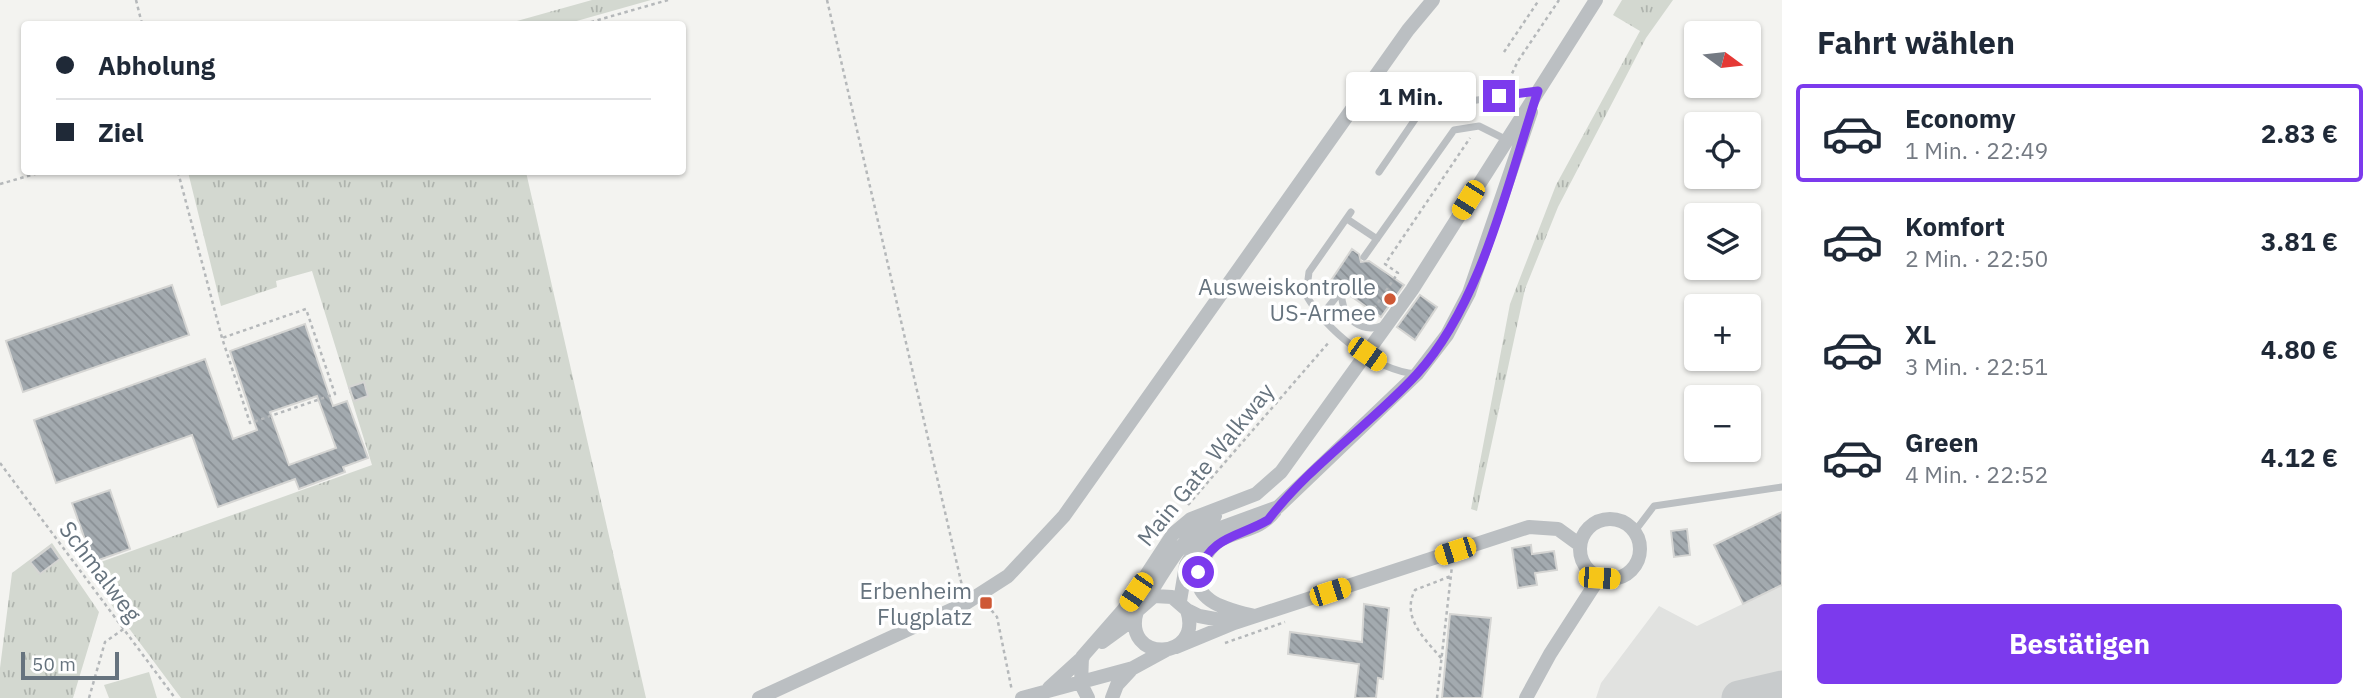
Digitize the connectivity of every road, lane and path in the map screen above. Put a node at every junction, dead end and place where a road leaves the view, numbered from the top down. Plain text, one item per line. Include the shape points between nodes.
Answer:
1 (136, 0) edge
2 (668, 0) edge
3 (827, 0) edge
4 (1433, 0) edge
5 (1539, 0) edge
6 (1559, 0) edge
7 (1596, 0) edge
8 (141, 21) edge
9 (594, 21) edge
10 (1504, 52) dead end
11 (1538, 91) junction
12 (1499, 96) junction
13 (1479, 126) junction
14 (1506, 140) junction
15 (1519, 149) junction
16 (1379, 172) dead end
17 (32, 175) edge
18 (179, 175) edge
19 (0, 184) edge
20 (1377, 239) junction
21 (1364, 257) dead end
22 (1321, 316) junction
23 (1353, 322) junction
24 (1390, 322) junction
25 (1339, 333) junction
26 (222, 338) junction
27 (1367, 354) junction
28 (1417, 374) junction
29 (0, 463) edge
30 (1782, 487) edge
31 (1234, 504) junction
32 (1278, 507) junction
33 (1185, 509) dead end
34 (1635, 531) junction
35 (1580, 545) junction
36 (1452, 564) dead end
37 (1451, 576) junction
38 (1599, 578) junction
39 (1146, 600) junction
40 (966, 603) junction
41 (986, 603) dead end
42 (1183, 606) junction
43 (1255, 616) junction
44 (1135, 618) junction
45 (1234, 623) junction
46 (125, 628) junction
47 (1172, 648) junction
48 (1082, 657) junction
49 (1441, 658) junction
50 (1133, 668) junction
51 (1081, 684) junction
52 (1048, 689) junction
53 (89, 698) edge
54 (175, 698) edge
55 (759, 698) edge
56 (1014, 698) edge
57 (1022, 698) edge
58 (1088, 698) edge
59 (1112, 698) edge
60 (1437, 698) edge
61 (1526, 698) edge

1 - 8 path
2 - 9 path
3 - 40 path
4 - 40 street via 1064,516 1008,576
5 - 10 path
6 - 12 path
7 - 11 street
11 - 12 lane
11 - 14 street
11 - 15 street
12 - 16 lane via 1430,107 1418,115
13 - 14 lane
13 - 20 lane via 1454,130 1446,138
13 - 23 path via 1385,264 1398,273 1371,313
14 - 15 lane
14 - 24 street
15 - 28 street via 1457,319
17 - 19 path
18 - 26 path
20 - 21 lane
20 - 22 lane via 1349,215 1306,282 1306,295
22 - 23 lane via 1342,290 1343,310
22 - 25 lane
23 - 24 lane via 1372,329
24 - 27 street
25 - 27 lane
25 - 33 path, Main Gate Walkway
26 - 26 path via 250,423 335,394 306,309
27 - 28 lane via 1397,371
27 - 31 street via 1281,472 1256,494
28 - 32 street
29 - 46 path, Schmalweg
30 - 34 lane via 1654,506
31 - 39 street via 1194,530
31 - 48 street via 1191,519 1173,534 1124,609
32 - 42 street via 1202,538 1186,565
32 - 43 street via 1268,520 1216,543 1198,572 1198,586 1213,604
34 - 35 street via 1610,519 1591,527
34 - 38 street via 1641,550 1634,568 1618,579
35 - 38 street via 1581,558
35 - 43 street via 1558,529 1530,527
36 - 37 path
37 - 49 path
37 - 49 path via 1415,590 1410,610 1414,624
38 - 61 street
39 - 42 street via 1163,595
39 - 44 street
40 - 55 street
41 - 56 path via 997,617
42 - 45 street via 1214,621
42 - 47 street via 1189,618 1187,634
43 - 45 street
44 - 47 street via 1135,627 1150,648
44 - 48 street
45 - 47 street
46 - 53 path via 105,642
46 - 54 path, Schmalweg
47 - 50 street
48 - 51 street
48 - 52 street
49 - 60 path
50 - 51 street
50 - 59 street via 1117,684
51 - 52 street
51 - 58 street
52 - 57 street

